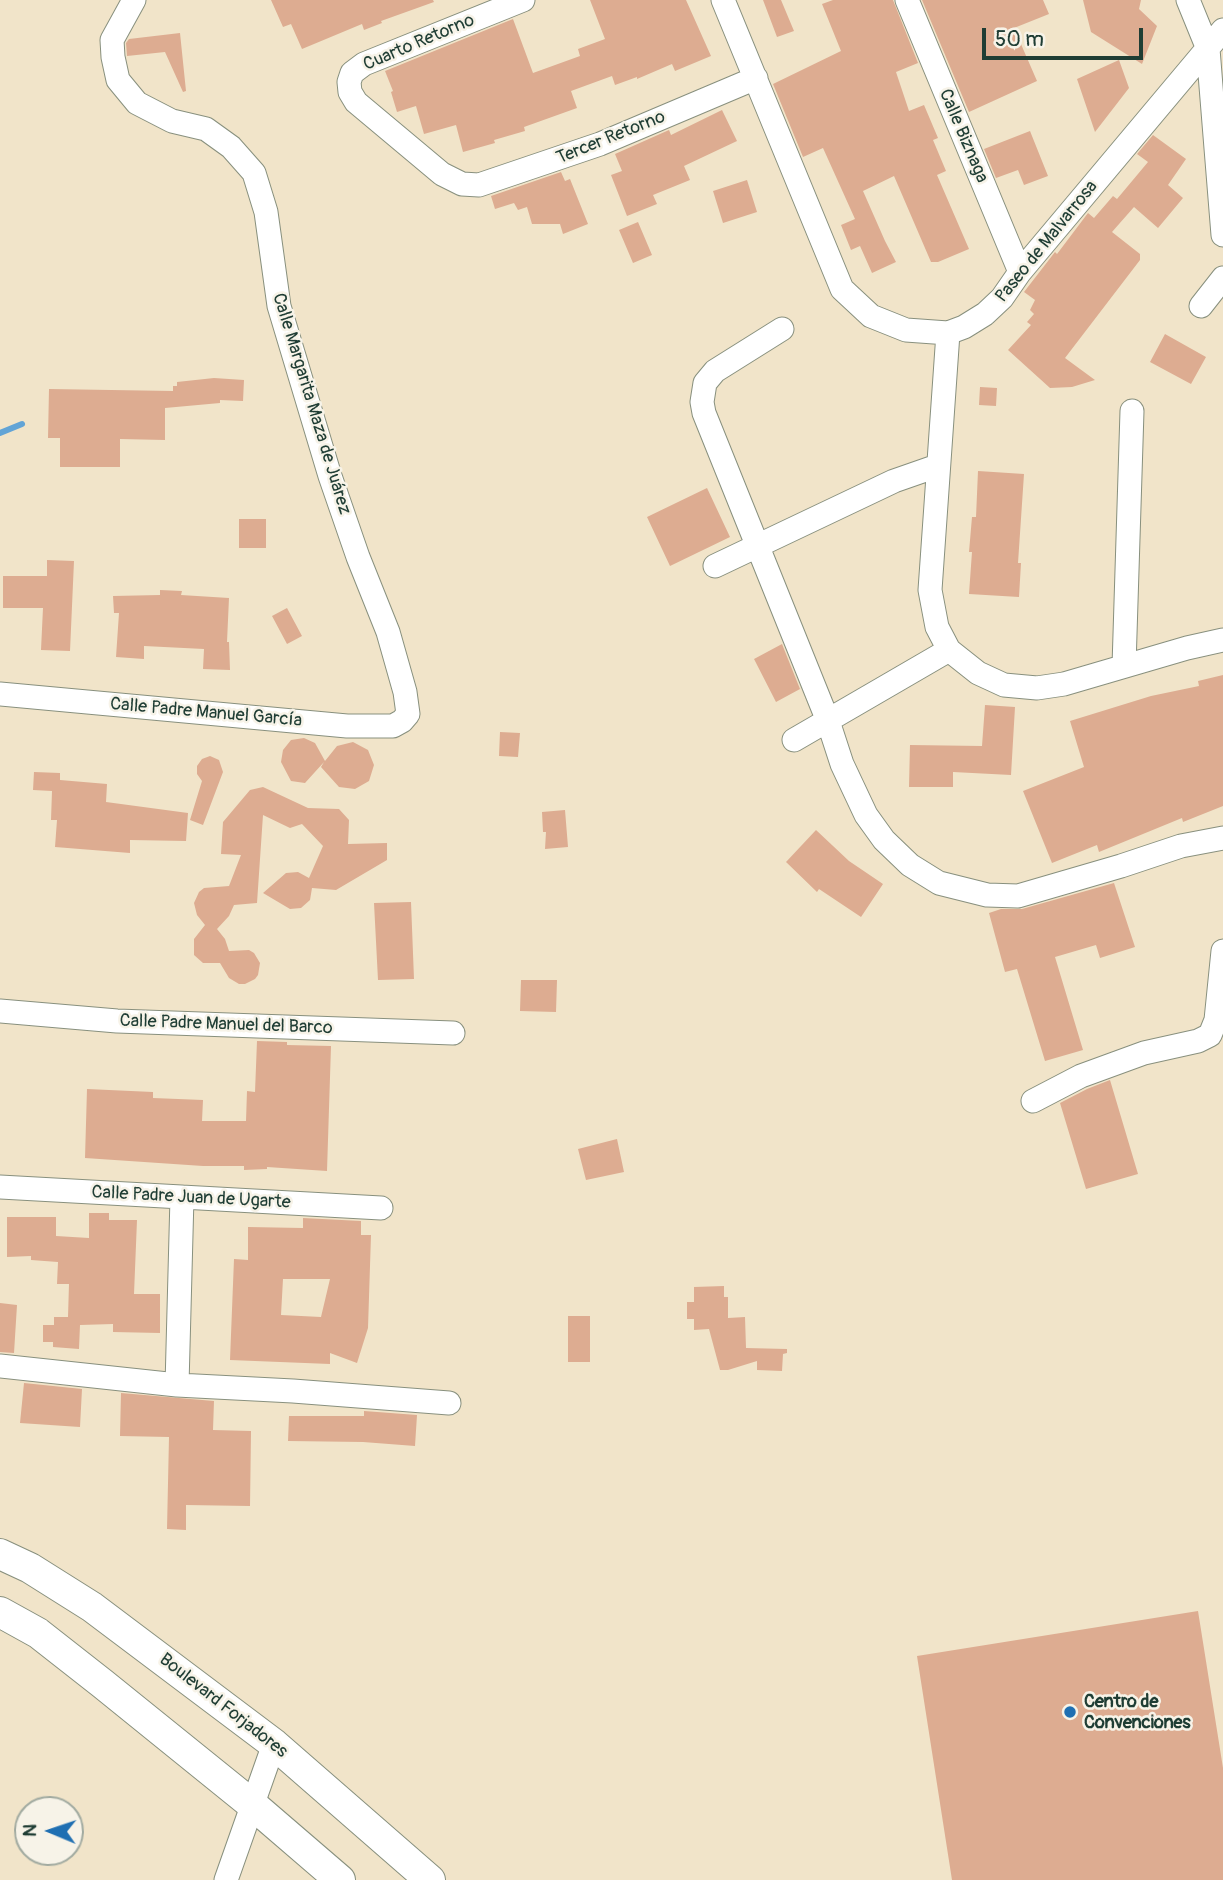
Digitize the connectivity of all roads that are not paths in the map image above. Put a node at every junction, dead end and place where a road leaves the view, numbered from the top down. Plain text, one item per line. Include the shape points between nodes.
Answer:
1 (134, 0) edge
2 (523, 0) edge
3 (723, 0) edge
4 (907, 0) edge
5 (1188, 0) edge
6 (1223, 30) edge
7 (1208, 49) junction
8 (756, 78) junction
9 (462, 184) joint
10 (1223, 235) edge
11 (1020, 272) junction
12 (1223, 278) edge
13 (1201, 306) dead end
14 (782, 330) dead end
15 (948, 333) junction
16 (1132, 411) dead end
17 (937, 466) junction
18 (756, 545) junction
19 (715, 566) dead end
20 (1223, 640) edge
21 (949, 650) junction
22 (1124, 666) junction
23 (0, 694) edge
24 (408, 714) joint
25 (828, 721) junction
26 (794, 740) dead end
27 (1223, 838) edge
28 (1223, 951) edge
29 (0, 1011) edge
30 (453, 1033) dead end
31 (1033, 1101) dead end
32 (0, 1187) edge
33 (182, 1197) junction
34 (381, 1209) dead end
35 (0, 1366) edge
36 (177, 1385) junction
37 (449, 1403) dead end
38 (0, 1554) edge
39 (0, 1612) edge
40 (274, 1744) junction
41 (254, 1806) junction
42 (226, 1880) edge
43 (340, 1880) edge
44 (430, 1880) edge

1 - 24 street, Calle Margarita Maza de Juárez via 113,40 118,80 137,103 172,121 206,130 231,147 254,173 266,212 279,306 330,476 388,632
2 - 9 street, Cuarto Retorno via 364,64 349,82 356,102 442,174
3 - 8 street
4 - 11 street, Calle Biznaga
5 - 7 street
6 - 7 street, Paseo de Malvarrosa
7 - 10 street
7 - 11 street, Paseo de Malvarrosa
8 - 9 street, Tercer Retorno via 600,144 492,182
8 - 15 street via 842,289 871,316 906,330
11 - 15 street, Paseo de Malvarrosa via 985,314
12 - 13 street
14 - 18 street via 715,371 703,392 704,413
15 - 17 street
16 - 22 street
17 - 18 street
17 - 21 street via 930,590 937,627
18 - 19 street
18 - 25 street
20 - 22 street
21 - 22 street via 978,673 1004,685 1037,688 1064,684
21 - 25 street
23 - 24 street, Calle Padre Manuel García via 347,726 393,726
25 - 26 street
25 - 27 street via 866,815 910,865 939,883 987,895 1018,896 1181,846
28 - 31 street via 1216,1020 1210,1035 1081,1076
29 - 30 street, Calle Padre Manuel del Barco via 117,1021
32 - 33 street, Calle Padre Juan de Ugarte
33 - 34 street, Calle Padre Juan de Ugarte
33 - 36 street
35 - 36 street
36 - 37 street
38 - 40 main road, Boulevard Forjadores via 92,1607
39 - 41 main road via 38,1633
40 - 41 street
40 - 44 main road, Boulevard Forjadores
41 - 42 street
41 - 43 main road

